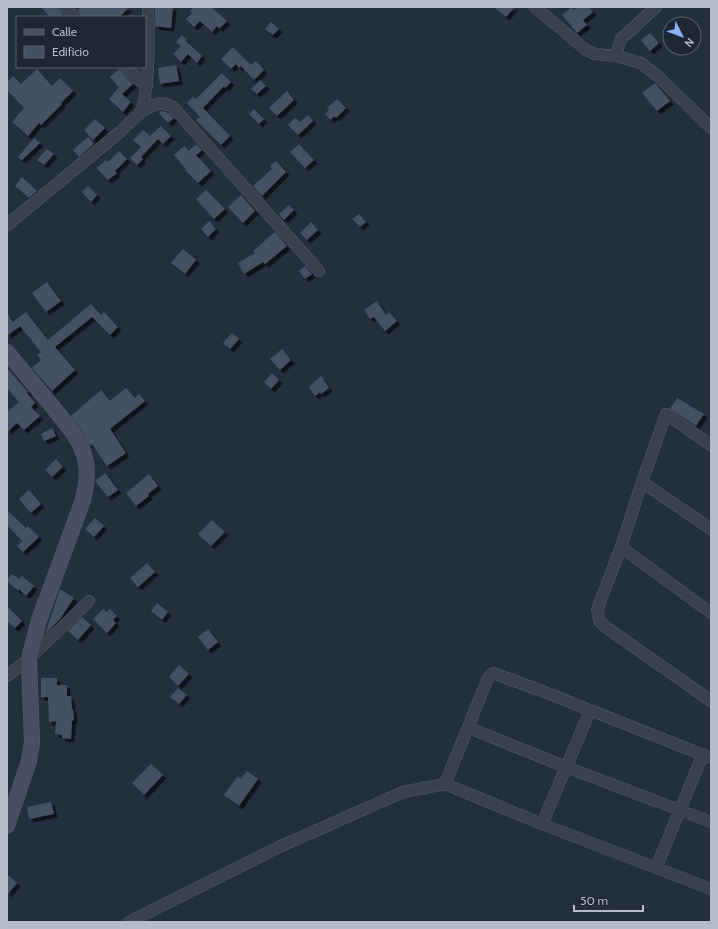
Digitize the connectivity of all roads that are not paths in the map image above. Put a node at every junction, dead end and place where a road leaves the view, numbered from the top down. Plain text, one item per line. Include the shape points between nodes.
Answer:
1 (66, 7) edge
2 (148, 7) edge
3 (535, 7) edge
4 (656, 7) edge
5 (74, 16) edge
6 (617, 56) junction
7 (125, 68) edge
8 (147, 86) junction
9 (142, 111) junction
10 (711, 128) edge
11 (7, 225) edge
12 (320, 271) dead end
13 (7, 352) edge
14 (711, 445) edge
15 (642, 482) junction
16 (711, 529) edge
17 (621, 547) junction
18 (89, 602) dead end
19 (711, 613) edge
20 (29, 659) junction
21 (7, 676) edge
22 (711, 701) edge
23 (590, 711) junction
24 (469, 728) junction
25 (707, 756) edge
26 (566, 767) junction
27 (445, 784) junction
28 (680, 810) junction
29 (711, 822) edge
30 (542, 824) junction
31 (7, 826) edge
32 (656, 868) junction
33 (711, 889) edge
34 (129, 922) edge

1 - 5 street
2 - 8 street
3 - 6 street via 586,50 594,54
4 - 6 street via 621,39
6 - 10 street via 640,63 659,77
7 - 8 street
8 - 9 street
9 - 11 street
9 - 12 street via 160,103 173,107
13 - 20 main road via 62,419 79,444 87,472 83,500 39,620
14 - 15 street via 666,414
15 - 16 street
15 - 17 street
17 - 19 street
17 - 22 street via 597,610 600,622
18 - 20 street
20 - 21 street
20 - 31 main road via 31,751
23 - 24 street via 493,674 488,678
23 - 25 street
23 - 26 street
24 - 26 street
24 - 27 street
25 - 28 street
26 - 28 street
26 - 30 street
27 - 30 street
27 - 34 street via 403,792 279,848
28 - 29 street
28 - 32 street
30 - 32 street
32 - 33 street

